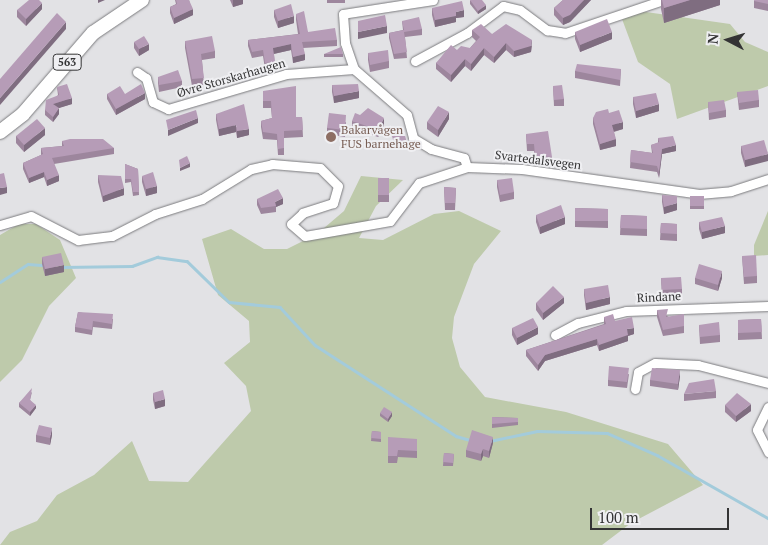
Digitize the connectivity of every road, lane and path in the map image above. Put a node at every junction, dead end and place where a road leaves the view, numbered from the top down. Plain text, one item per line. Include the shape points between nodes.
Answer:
1 (142, 0) edge
2 (433, 0) edge
3 (663, 0) edge
4 (415, 61) dead end
5 (354, 69) junction
6 (137, 72) dead end
7 (0, 132) edge
8 (467, 167) junction
9 (768, 179) edge
10 (0, 225) edge
11 (768, 306) edge
12 (555, 335) dead end
13 (768, 383) edge
14 (635, 389) dead end
15 (768, 407) edge
16 (768, 452) edge

1 - 7 main road, 563 via 93,33 23,114
2 - 5 street via 343,14 345,44
3 - 4 street via 565,33 546,30 520,10 503,6 467,33
5 - 6 street, Øvre Storskarhaugen via 286,74 168,109 153,102 146,78
5 - 8 street via 404,112 417,142 461,157
8 - 9 street, Svartedalsvegen via 506,167 705,194
8 - 10 street, Svartedalsvegen via 420,183 390,221 317,236 301,236 291,224 303,212 333,203 338,186 327,171 289,164 251,169 202,199 155,214 112,236 78,240 31,216
11 - 12 street, Rindane via 626,311 578,323
13 - 14 street via 698,366 655,363 638,372
15 - 16 street via 757,430

